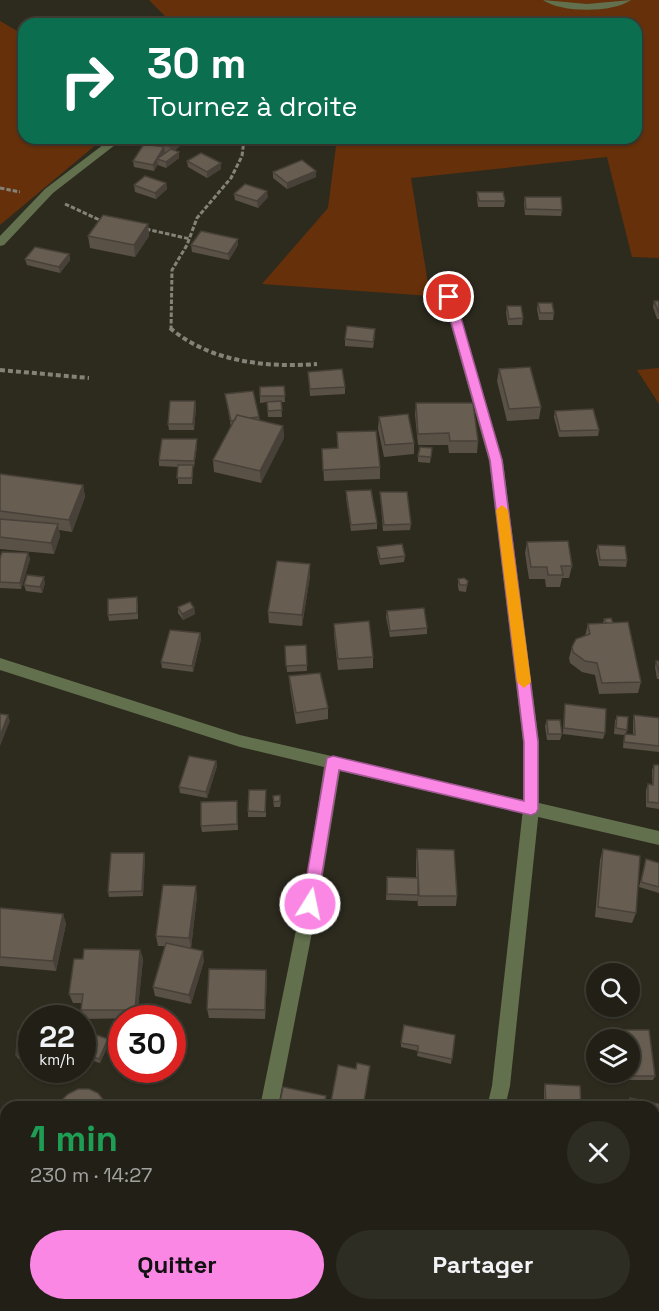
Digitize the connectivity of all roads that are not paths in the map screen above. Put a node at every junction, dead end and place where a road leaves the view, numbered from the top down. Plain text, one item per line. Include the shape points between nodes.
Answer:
1 (548, 0) edge
2 (626, 0) edge
3 (110, 144) edge
4 (0, 243) edge
5 (449, 297) dead end
6 (0, 664) edge
7 (333, 762) junction
8 (531, 809) junction
9 (659, 838) edge
10 (270, 1101) edge
11 (497, 1101) edge

1 - 2 street via 576,8
3 - 4 street via 44,197
5 - 8 street via 496,460 531,742
6 - 7 street via 240,741
7 - 8 street
7 - 10 street
8 - 9 street
8 - 11 street

